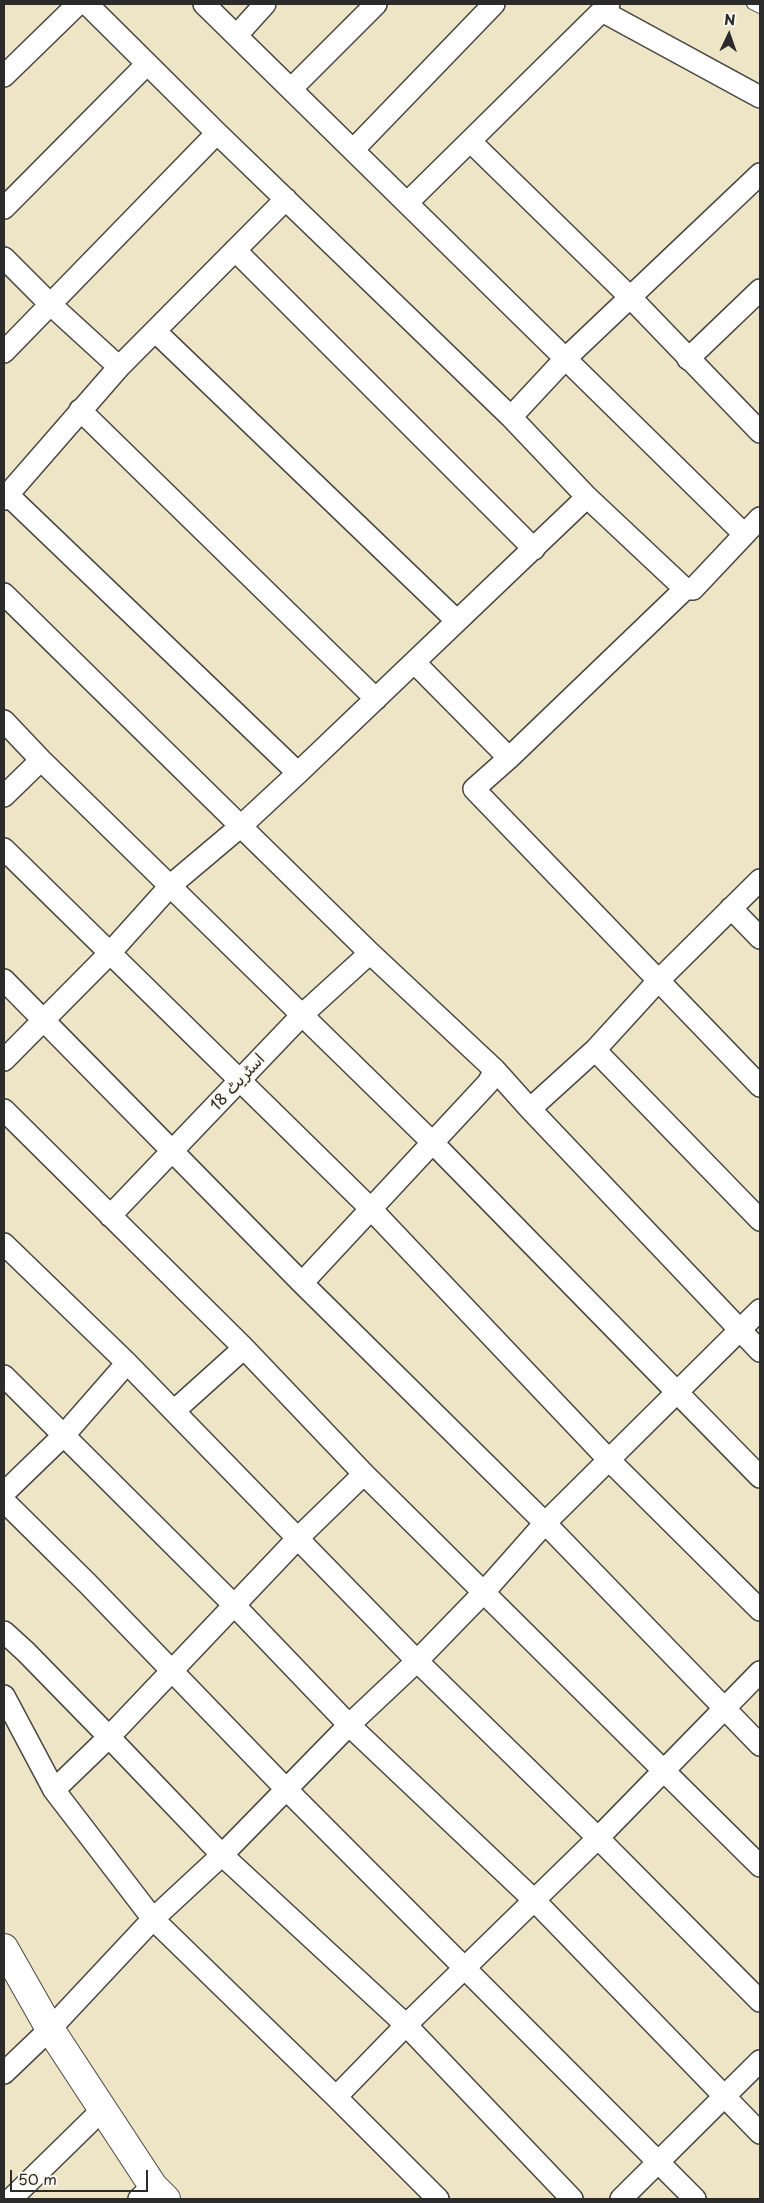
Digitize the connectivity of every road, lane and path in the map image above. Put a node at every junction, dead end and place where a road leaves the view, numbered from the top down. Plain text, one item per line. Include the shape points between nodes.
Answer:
1 (78, 4) edge
2 (87, 4) edge
3 (204, 4) edge
4 (265, 4) edge
5 (376, 4) edge
6 (494, 4) edge
7 (752, 4) edge
8 (606, 7) edge
9 (760, 8) edge
10 (237, 36) junction
11 (147, 64) junction
12 (4, 76) edge
13 (291, 89) junction
14 (760, 97) edge
15 (218, 133) junction
16 (470, 141) junction
17 (353, 150) junction
18 (760, 174) edge
19 (286, 199) junction
20 (407, 203) junction
21 (4, 208) edge
22 (235, 250) junction
23 (4, 258) edge
24 (760, 290) edge
25 (631, 298) junction
26 (50, 304) junction
27 (156, 331) junction
28 (4, 352) edge
29 (565, 358) junction
30 (688, 359) junction
31 (119, 367) junction
32 (80, 410) junction
33 (512, 417) junction
34 (756, 420) edge
35 (6, 497) edge
36 (587, 497) junction
37 (760, 518) edge
38 (744, 534) junction
39 (534, 549) junction
40 (684, 589) junction
41 (4, 594) edge
42 (456, 621) junction
43 (415, 663) junction
44 (376, 699) junction
45 (4, 721) edge
46 (509, 758) junction
47 (41, 760) junction
48 (298, 773) junction
49 (4, 796) edge
50 (241, 826) junction
51 (4, 849) edge
52 (760, 880) edge
53 (171, 885) junction
54 (731, 908) junction
55 (760, 938) edge
56 (370, 953) junction
57 (109, 954) junction
58 (4, 980) edge
59 (658, 982) junction
60 (303, 1014) junction
61 (43, 1020) junction
62 (595, 1050) junction
63 (4, 1060) edge
64 (495, 1070) junction
65 (241, 1080) junction
66 (760, 1086) edge
67 (4, 1110) edge
68 (530, 1110) junction
69 (433, 1143) junction
70 (173, 1152) junction
71 (371, 1209) junction
72 (110, 1216) junction
73 (760, 1220) edge
74 (4, 1244) edge
75 (302, 1283) junction
76 (760, 1310) edge
77 (739, 1331) junction
78 (244, 1348) junction
79 (760, 1351) edge
80 (127, 1363) junction
81 (4, 1376) edge
82 (678, 1392) junction
83 (174, 1411) junction
84 (64, 1435) junction
85 (608, 1460) junction
86 (364, 1474) junction
87 (760, 1477) edge
88 (4, 1492) edge
89 (4, 1501) edge
90 (545, 1523) junction
91 (298, 1538) junction
92 (484, 1592) junction
93 (235, 1606) junction
94 (760, 1610) edge
95 (4, 1632) edge
96 (417, 1661) junction
97 (171, 1670) junction
98 (760, 1672) edge
99 (4, 1696) edge
100 (725, 1710) junction
101 (349, 1725) junction
102 (109, 1737) junction
103 (760, 1745) edge
104 (664, 1772) junction
105 (286, 1789) junction
106 (54, 1790) junction
107 (598, 1838) junction
108 (222, 1855) junction
109 (760, 1866) edge
110 (535, 1901) junction
111 (154, 1919) junction
112 (4, 1950) edge
113 (465, 1968) junction
114 (760, 2001) edge
115 (406, 2025) junction
116 (50, 2029) junction
117 (760, 2061) edge
118 (4, 2073) edge
119 (724, 2096) junction
120 (336, 2097) junction
121 (103, 2109) junction
122 (760, 2133) edge
123 (658, 2162) junction
124 (153, 2195) edge
125 (11, 2199) edge
126 (438, 2199) edge
127 (572, 2199) edge
128 (621, 2199) edge
129 (695, 2199) edge

1 - 12 street
2 - 11 street
3 - 10 street
4 - 10 street
5 - 13 street
6 - 17 street
7 - 9 lane
8 - 14 street
8 - 16 street
10 - 13 street
11 - 15 street
11 - 21 street
13 - 17 street
15 - 19 street
15 - 26 street
16 - 20 street
16 - 25 street
17 - 20 street
18 - 25 street
19 - 22 street
19 - 33 street
20 - 29 street
22 - 27 street
22 - 39 street
23 - 26 street
24 - 30 street
25 - 29 street
25 - 30 street
26 - 28 street
26 - 31 street
27 - 31 street
27 - 42 street
29 - 33 street
29 - 38 street
30 - 34 street
31 - 32 street
32 - 35 street
32 - 44 street
33 - 36 street
35 - 48 street
36 - 39 street
36 - 40 street
37 - 38 street
38 - 40 street via 693,588
39 - 42 street
40 - 46 street
41 - 50 street
42 - 43 street
43 - 44 street
43 - 46 street
44 - 48 street
45 - 47 street
46 - 59 street via 474,789
47 - 49 street
47 - 53 street
48 - 50 street
50 - 53 street
50 - 56 street
51 - 57 street
52 - 54 street
53 - 57 street
53 - 60 street
54 - 55 street
54 - 59 street
56 - 60 street, اسٹریٹ 18
56 - 64 street
57 - 61 street
57 - 65 street
58 - 61 street
59 - 62 street
59 - 66 street
60 - 65 street, اسٹریٹ 18
60 - 69 street
61 - 63 street
61 - 70 street
62 - 68 street
62 - 73 street
64 - 68 street
64 - 69 street via 488,1083
65 - 70 street, اسٹریٹ 18
65 - 71 street
67 - 72 street
68 - 77 street
69 - 71 street
69 - 82 street
70 - 72 street, اسٹریٹ 18
70 - 75 street
71 - 75 street
71 - 85 street
72 - 78 street
74 - 80 street
75 - 90 street
76 - 77 street
77 - 79 street
77 - 82 street
78 - 83 street
78 - 86 street
80 - 83 street
80 - 84 street
81 - 84 street
82 - 85 street
82 - 87 street
83 - 91 street
84 - 88 street
84 - 93 street
85 - 90 street
85 - 94 street
86 - 91 street
86 - 92 street
89 - 97 street
90 - 92 street
90 - 100 street
91 - 93 street
91 - 96 street
92 - 96 street
92 - 104 street
93 - 97 street
93 - 101 street
95 - 102 street
96 - 101 street
96 - 107 street
97 - 102 street
97 - 105 street
98 - 100 street
99 - 106 street
100 - 103 street
100 - 104 street
101 - 105 street
101 - 110 street
102 - 106 street
102 - 108 street
104 - 107 street
104 - 109 street
105 - 108 street
105 - 113 street
106 - 111 street
107 - 110 street
107 - 114 street
108 - 111 street
108 - 115 street
110 - 113 street
110 - 119 street
111 - 116 street
111 - 120 street
112 - 116 street
113 - 115 street
113 - 123 street
115 - 120 street
115 - 127 street
116 - 118 street
116 - 121 street
117 - 119 street
119 - 122 street
119 - 123 street
120 - 126 street
121 - 124 street
121 - 125 street
123 - 128 street
123 - 129 street

